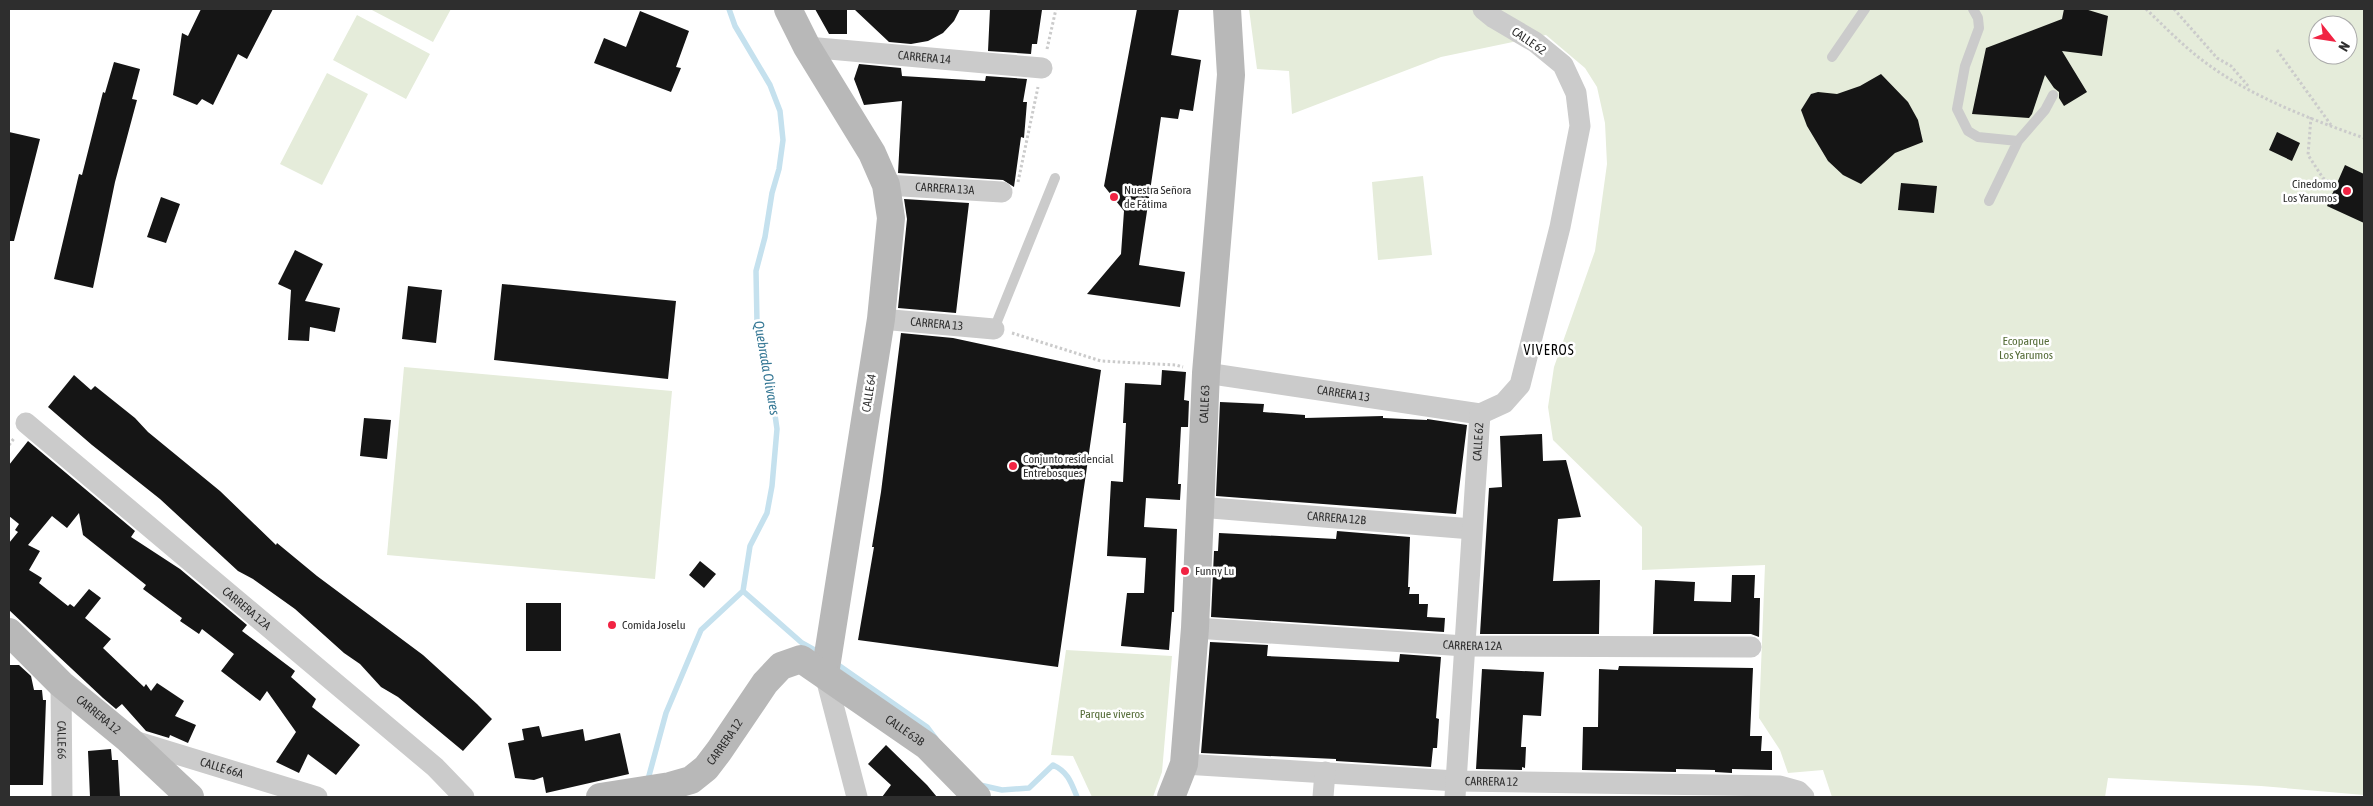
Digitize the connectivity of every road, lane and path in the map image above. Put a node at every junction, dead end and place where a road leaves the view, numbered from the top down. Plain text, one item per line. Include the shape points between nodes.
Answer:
1 (788, 9) edge
2 (1056, 9) edge
3 (1227, 9) edge
4 (1483, 9) edge
5 (1865, 9) edge
6 (1972, 9) edge
7 (2146, 9) edge
8 (2174, 9) edge
9 (807, 47) junction
10 (2276, 50) dead end
11 (1832, 57) dead end
12 (1042, 68) junction
13 (2252, 90) junction
14 (2052, 95) dead end
15 (2311, 117) junction
16 (2331, 126) junction
17 (2364, 138) edge
18 (2018, 141) junction
19 (1055, 178) dead end
20 (886, 186) junction
21 (2336, 186) dead end
22 (1009, 190) joint
23 (1989, 201) dead end
24 (881, 319) junction
25 (994, 329) junction
26 (1206, 373) junction
27 (1480, 414) junction
28 (26, 423) dead end
29 (1199, 507) junction
30 (1472, 529) junction
31 (1195, 628) junction
32 (9, 632) edge
33 (1465, 646) junction
34 (1751, 647) dead end
35 (825, 674) junction
36 (62, 684) junction
37 (128, 739) junction
38 (1184, 764) junction
39 (1325, 772) junction
40 (1456, 789) edge
41 (1801, 794) edge
42 (615, 795) edge
43 (62, 797) edge
44 (190, 797) edge
45 (317, 797) edge
46 (464, 797) edge
47 (857, 797) edge
48 (977, 797) edge
49 (1172, 797) edge
50 (1323, 797) edge

1 - 9 street, CALLE 64
2 - 12 path
3 - 26 street, CALLE 63 via 1231,75
4 - 27 street, CALLE 62 via 1535,42 1563,66 1576,93 1580,126 1560,227 1520,385 1504,403
5 - 11 lane
6 - 18 lane via 1978,18 1979,28 1965,66 1957,108 1968,131 1978,137
7 - 13 path via 2206,63
8 - 13 path via 2217,58 2231,66
9 - 12 street, CARRERA 14
9 - 20 street, CALLE 64 via 872,154
10 - 16 path
12 - 22 path
13 - 15 path
14 - 18 lane via 2045,110
15 - 16 path
15 - 21 path via 2308,155 2323,178
16 - 17 path
18 - 23 lane
19 - 25 lane
20 - 22 street, CARRERA 13A
20 - 24 street, CALLE 64 via 891,218
24 - 25 street, CARRERA 13
24 - 35 street, CALLE 64
25 - 26 path via 1100,361 1176,365
26 - 27 street, CARRERA 13
26 - 29 street, CALLE 63
27 - 30 street, CALLE 62
28 - 46 street, CARRERA 12A via 435,767
29 - 30 street, CARRERA 12B
29 - 31 street, CALLE 63
30 - 33 street, CALLE 62
31 - 33 street, CARRERA 12A
31 - 38 street, CALLE 63
32 - 36 street, CARRERA 12
33 - 34 street, CARRERA 12A
33 - 40 street, CALLE 62
35 - 42 street, CARRERA 12 via 801,659 781,666 765,683 706,768 690,780 670,786
35 - 47 street, CALLE 64
35 - 48 street, CALLE 63B via 927,746
36 - 37 street, CARRERA 12
36 - 43 street, CALLE 66
37 - 44 street, CARRERA 12
37 - 45 street, CALLE 66A
38 - 39 street, CARRERA 12
38 - 49 street, CALLE 63
39 - 40 street, CARRERA 12
39 - 50 street
40 - 41 street, CARRERA 12 via 1780,786

